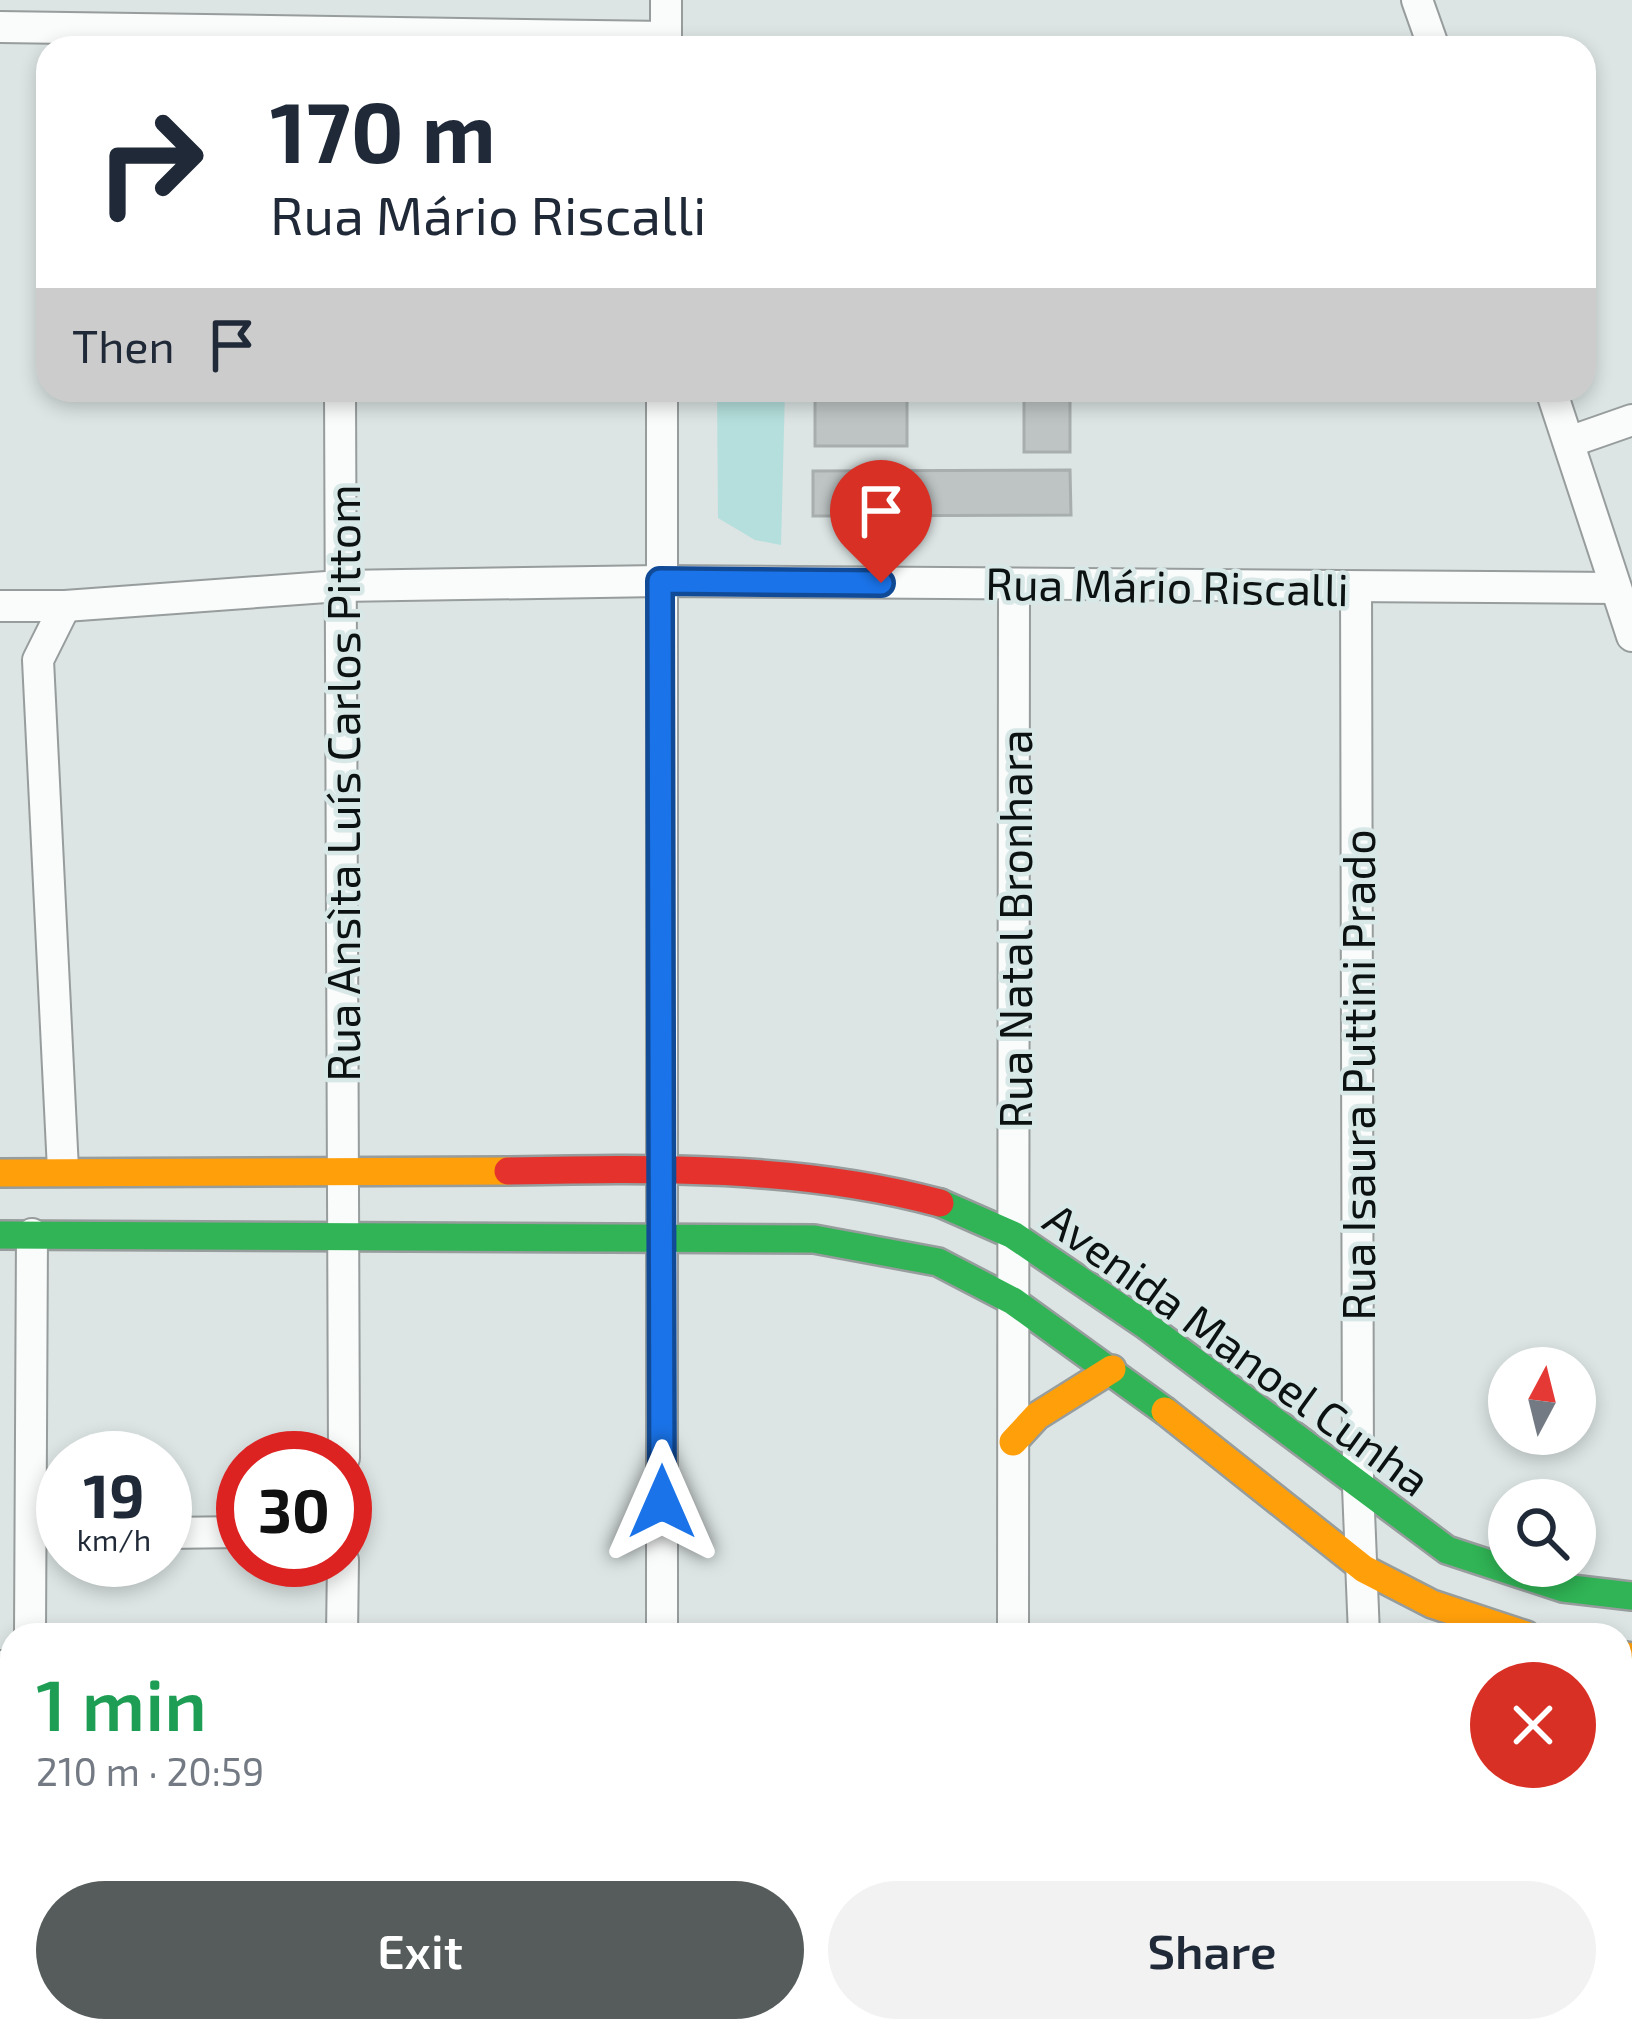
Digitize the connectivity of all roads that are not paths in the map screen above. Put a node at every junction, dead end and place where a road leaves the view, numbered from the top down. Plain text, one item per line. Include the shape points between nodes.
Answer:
1 (666, 0) edge
2 (1417, 0) edge
3 (0, 27) edge
4 (217, 36) edge
5 (666, 36) edge
6 (1430, 36) edge
7 (340, 402) edge
8 (662, 402) edge
9 (1555, 402) edge
10 (1632, 420) edge
11 (1569, 442) junction
12 (660, 581) junction
13 (1014, 584) junction
14 (340, 586) junction
15 (1356, 587) junction
16 (1615, 588) junction
17 (0, 606) edge
18 (65, 606) junction
19 (1632, 636) edge
20 (662, 1168) junction
21 (63, 1170) junction
22 (0, 1173) edge
23 (345, 1175) junction
24 (32, 1234) junction
25 (1013, 1234) junction
26 (0, 1235) edge
27 (662, 1235) junction
28 (344, 1236) junction
29 (1013, 1301) junction
30 (1112, 1370) junction
31 (344, 1431) edge
32 (1013, 1442) junction
33 (1358, 1487) junction
34 (32, 1534) junction
35 (36, 1534) edge
36 (1364, 1569) junction
37 (343, 1587) edge
38 (1632, 1596) edge
39 (30, 1623) edge
40 (341, 1623) edge
41 (662, 1623) edge
42 (1013, 1623) edge
43 (1364, 1623) edge
44 (1490, 1623) edge

1 - 5 street
2 - 6 street
3 - 4 street
7 - 14 street, Rua Ansìta Luís Carlos Pittom
8 - 12 street
9 - 11 street
10 - 11 street
11 - 16 street
12 - 13 street, Rua Mário Riscalli
12 - 14 street, Rua Mário Riscalli
12 - 20 street
13 - 15 street, Rua Mário Riscalli
13 - 25 street, Rua Natal Bronhara
14 - 18 street, Rua Mário Riscalli
14 - 23 street, Rua Ansìta Luís Carlos Pittom
15 - 16 street, Rua Mário Riscalli
15 - 33 street, Rua Isaura Puttini Prado
16 - 19 street
17 - 18 street, Rua Mário Riscalli
18 - 21 street via 38,660
20 - 23 street, Avenida Manoel Cunha
20 - 25 street, Avenida Manoel Cunha via 824,1180 938,1202
20 - 27 street
21 - 22 street, Avenida Manoel Cunha
21 - 23 street, Avenida Manoel Cunha
23 - 28 street, Rua Ansìta Luís Carlos Pittom
24 - 26 street, Avenida Manoel Cunha
24 - 28 street, Avenida Manoel Cunha
24 - 34 street
25 - 29 street, Rua Natal Bronhara
25 - 33 street, Avenida Manoel Cunha
27 - 28 street, Avenida Manoel Cunha
27 - 29 street, Avenida Manoel Cunha via 855,1246 938,1262
27 - 41 street
28 - 31 street, Rua Ansìta Luís Carlos Pittom
29 - 30 street, Avenida Manoel Cunha
29 - 32 street, Rua Natal Bronhara
30 - 32 street via 1036,1415
30 - 36 street, Avenida Manoel Cunha
32 - 42 street, Rua Natal Bronhara
33 - 36 street, Rua Isaura Puttini Prado
33 - 38 street, Avenida Manoel Cunha via 1447,1550 1563,1588
34 - 35 street
34 - 39 street
36 - 43 street, Rua Isaura Puttini Prado
36 - 44 street, Avenida Manoel Cunha
37 - 40 street

